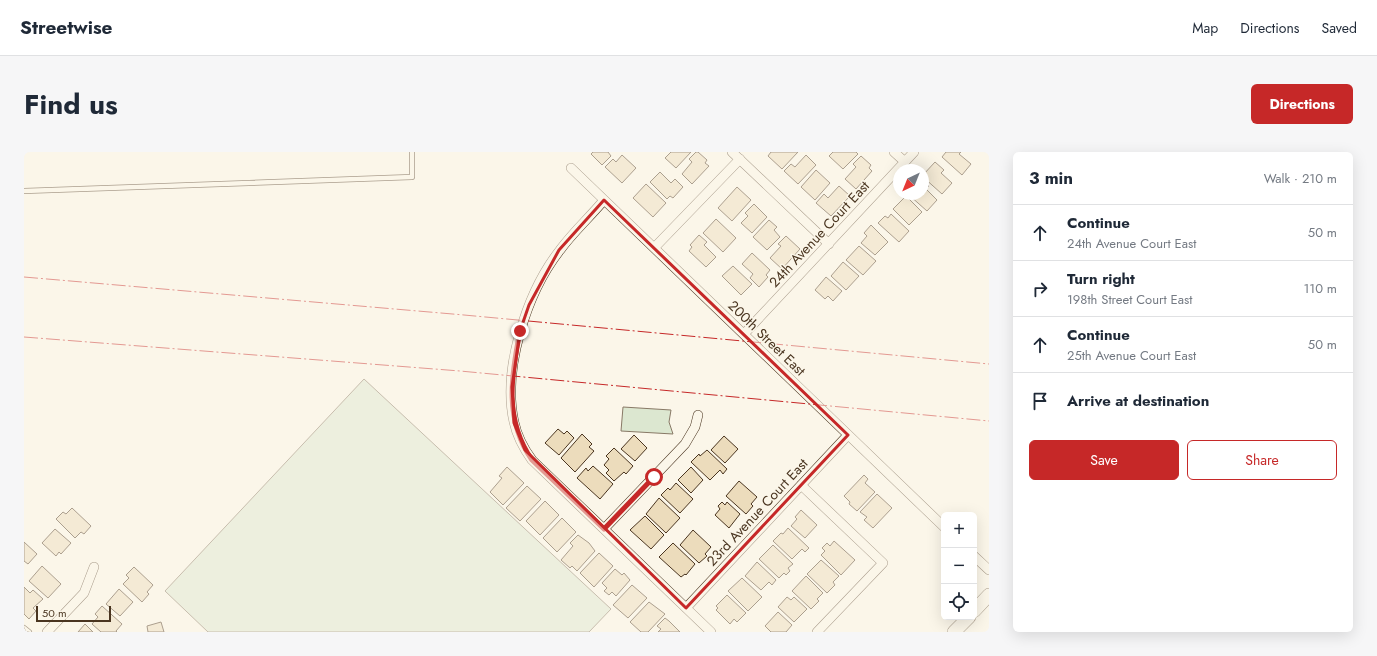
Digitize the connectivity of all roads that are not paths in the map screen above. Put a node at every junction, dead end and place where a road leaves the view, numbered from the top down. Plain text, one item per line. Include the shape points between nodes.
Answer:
1 (412, 152) edge
2 (732, 152) edge
3 (894, 152) edge
4 (914, 152) edge
5 (740, 159) junction
6 (905, 162) junction
7 (571, 168) dead end
8 (24, 191) edge
9 (604, 200) junction
10 (828, 244) junction
11 (654, 248) junction
12 (744, 334) junction
13 (698, 415) dead end
14 (848, 435) junction
15 (801, 485) junction
16 (941, 524) edge
17 (604, 529) junction
18 (977, 559) edge
19 (94, 567) dead end
20 (989, 570) edge
21 (989, 595) edge
22 (686, 608) junction
23 (977, 608) edge
24 (966, 620) edge
25 (24, 628) edge
26 (29, 632) edge
27 (47, 632) edge
28 (711, 632) edge
29 (817, 632) edge
30 (954, 632) edge

1 - 8 lane via 412,176
2 - 5 street
3 - 6 street
4 - 6 street, 24th Avenue Court East
5 - 10 street
5 - 11 street
6 - 10 street, 24th Avenue Court East
7 - 9 street, 200th Street East
9 - 11 street, 200th Street East
9 - 17 street via 559,250 529,305 514,361 512,406 514,423 532,460
10 - 12 street, 24th Avenue Court East
11 - 12 street, 200th Street East
12 - 14 street, 200th Street East
13 - 17 street via 695,427 685,444
14 - 15 street, 23rd Avenue Court East
14 - 16 street, 200th Street East
15 - 22 street, 23rd Avenue Court East
15 - 29 street via 883,563
17 - 22 street
18 - 20 street
19 - 27 street via 84,593
21 - 23 street
22 - 28 street
24 - 30 street
25 - 26 lane

